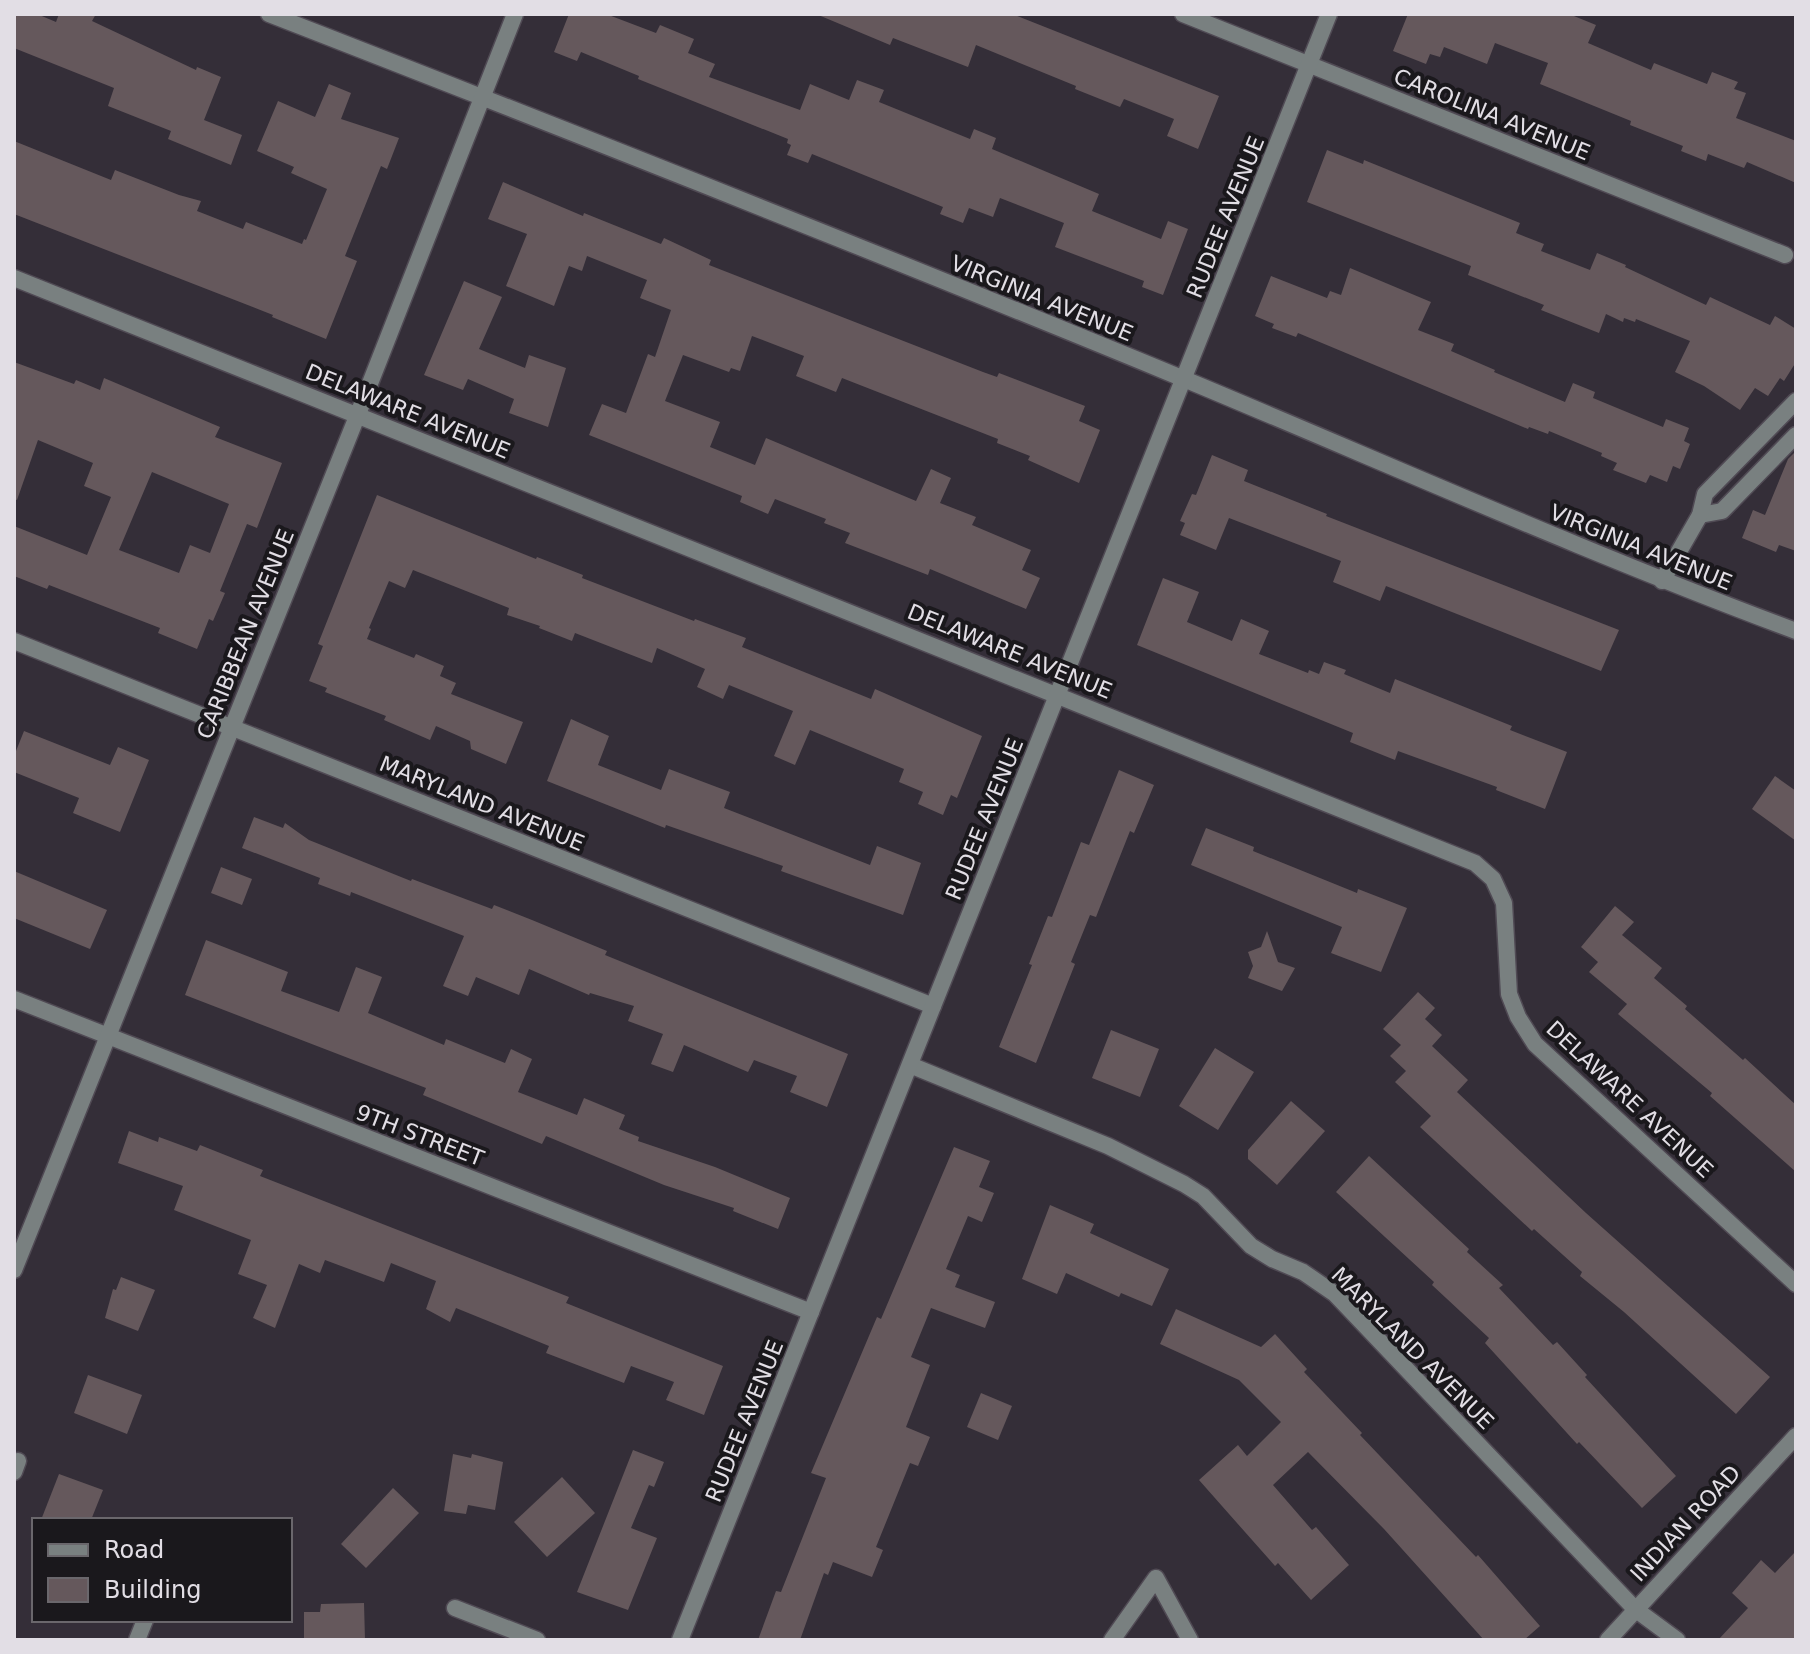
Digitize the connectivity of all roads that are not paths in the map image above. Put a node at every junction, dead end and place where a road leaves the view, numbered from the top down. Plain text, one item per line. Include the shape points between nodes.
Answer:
1 (269, 14) edge
2 (515, 14) edge
3 (1183, 14) edge
4 (1329, 14) edge
5 (1309, 64) junction
6 (481, 96) junction
7 (1785, 255) dead end
8 (14, 278) edge
9 (1184, 379) junction
10 (1796, 401) edge
11 (358, 414) junction
12 (1796, 435) edge
13 (1700, 515) junction
14 (1662, 581) junction
15 (1796, 631) edge
16 (14, 641) edge
17 (1058, 694) junction
18 (231, 727) junction
19 (14, 999) edge
20 (933, 1006) junction
21 (108, 1037) junction
22 (910, 1065) junction
23 (14, 1270) edge
24 (1796, 1284) edge
25 (811, 1312) junction
26 (1796, 1436) edge
27 (455, 1608) dead end
28 (1635, 1609) junction
29 (537, 1640) edge
30 (680, 1640) edge
31 (1112, 1640) edge
32 (1190, 1640) edge
33 (1608, 1640) edge
34 (1677, 1640) edge

1 - 6 street, VIRGINIA AVENUE
2 - 6 street, CARIBBEAN AVENUE
3 - 5 street, CAROLINA AVENUE
4 - 5 street, RUDEE AVENUE
5 - 7 street, CAROLINA AVENUE
5 - 9 street, RUDEE AVENUE
6 - 9 street, VIRGINIA AVENUE
6 - 11 street, CARIBBEAN AVENUE
8 - 11 street, DELAWARE AVENUE
9 - 14 street, VIRGINIA AVENUE
9 - 17 street, RUDEE AVENUE
10 - 13 street via 1705,494
11 - 17 street, DELAWARE AVENUE
11 - 18 street, CARIBBEAN AVENUE
12 - 13 street via 1722,511
13 - 14 street
14 - 15 street, VIRGINIA AVENUE
16 - 18 street, MARYLAND AVENUE
17 - 20 street, RUDEE AVENUE
17 - 24 street, DELAWARE AVENUE via 1475,863 1493,879 1504,903 1509,994 1535,1044
18 - 20 street, MARYLAND AVENUE
18 - 21 street, CARIBBEAN AVENUE
19 - 21 street, 9TH STREET
20 - 22 street, RUDEE AVENUE
21 - 23 street, CARIBBEAN AVENUE
21 - 25 street, 9TH STREET
22 - 25 street, RUDEE AVENUE
22 - 28 street, MARYLAND AVENUE via 1108,1146 1184,1184 1203,1196 1251,1246 1335,1294
25 - 30 street, RUDEE AVENUE
26 - 28 street, INDIAN ROAD
27 - 29 street
28 - 33 street, INDIAN ROAD
28 - 34 street, MARYLAND AVENUE
31 - 32 street via 1156,1578

